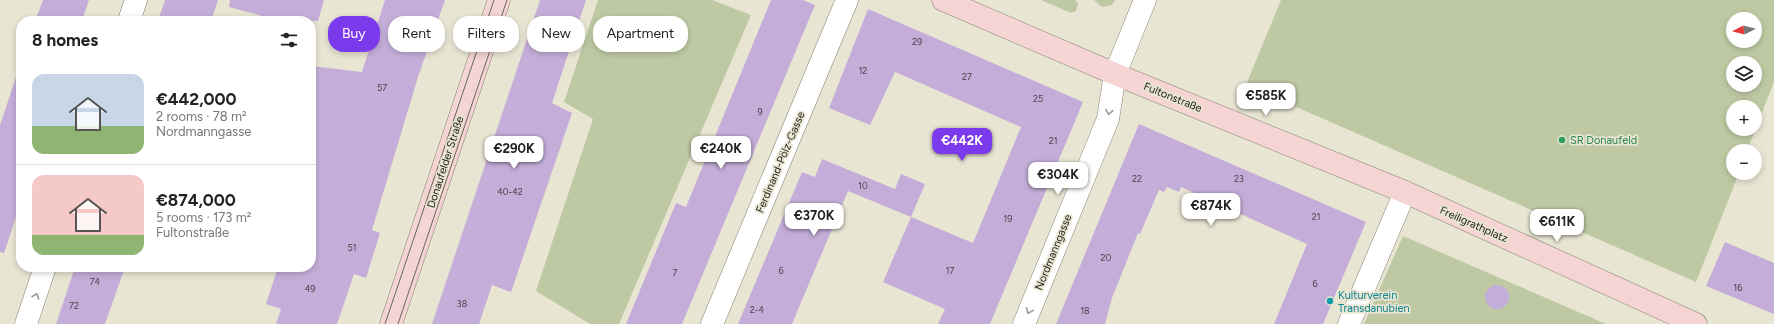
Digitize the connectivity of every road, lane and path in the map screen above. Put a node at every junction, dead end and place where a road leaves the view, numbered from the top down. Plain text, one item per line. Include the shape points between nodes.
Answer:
1 (136, 0) edge
2 (499, 0) edge
3 (847, 0) edge
4 (943, 0) edge
5 (1145, 0) edge
6 (131, 16) edge
7 (1115, 74) junction
8 (1405, 192) junction
9 (43, 272) edge
10 (26, 324) edge
11 (391, 324) edge
12 (712, 324) edge
13 (1024, 324) edge
14 (1350, 324) edge
15 (1696, 324) edge

1 - 6 street
2 - 11 street, Donaufelder Straße
3 - 12 street, Ferdinand-Pölz-Gasse
4 - 7 street, Fultonstraße
5 - 7 street, Nordmanngasse
7 - 8 street, Fultonstraße
7 -> 13 street, Nordmanngasse via 1108,119
8 - 14 street
8 - 15 street, Freiligrathplatz
10 -> 9 street

